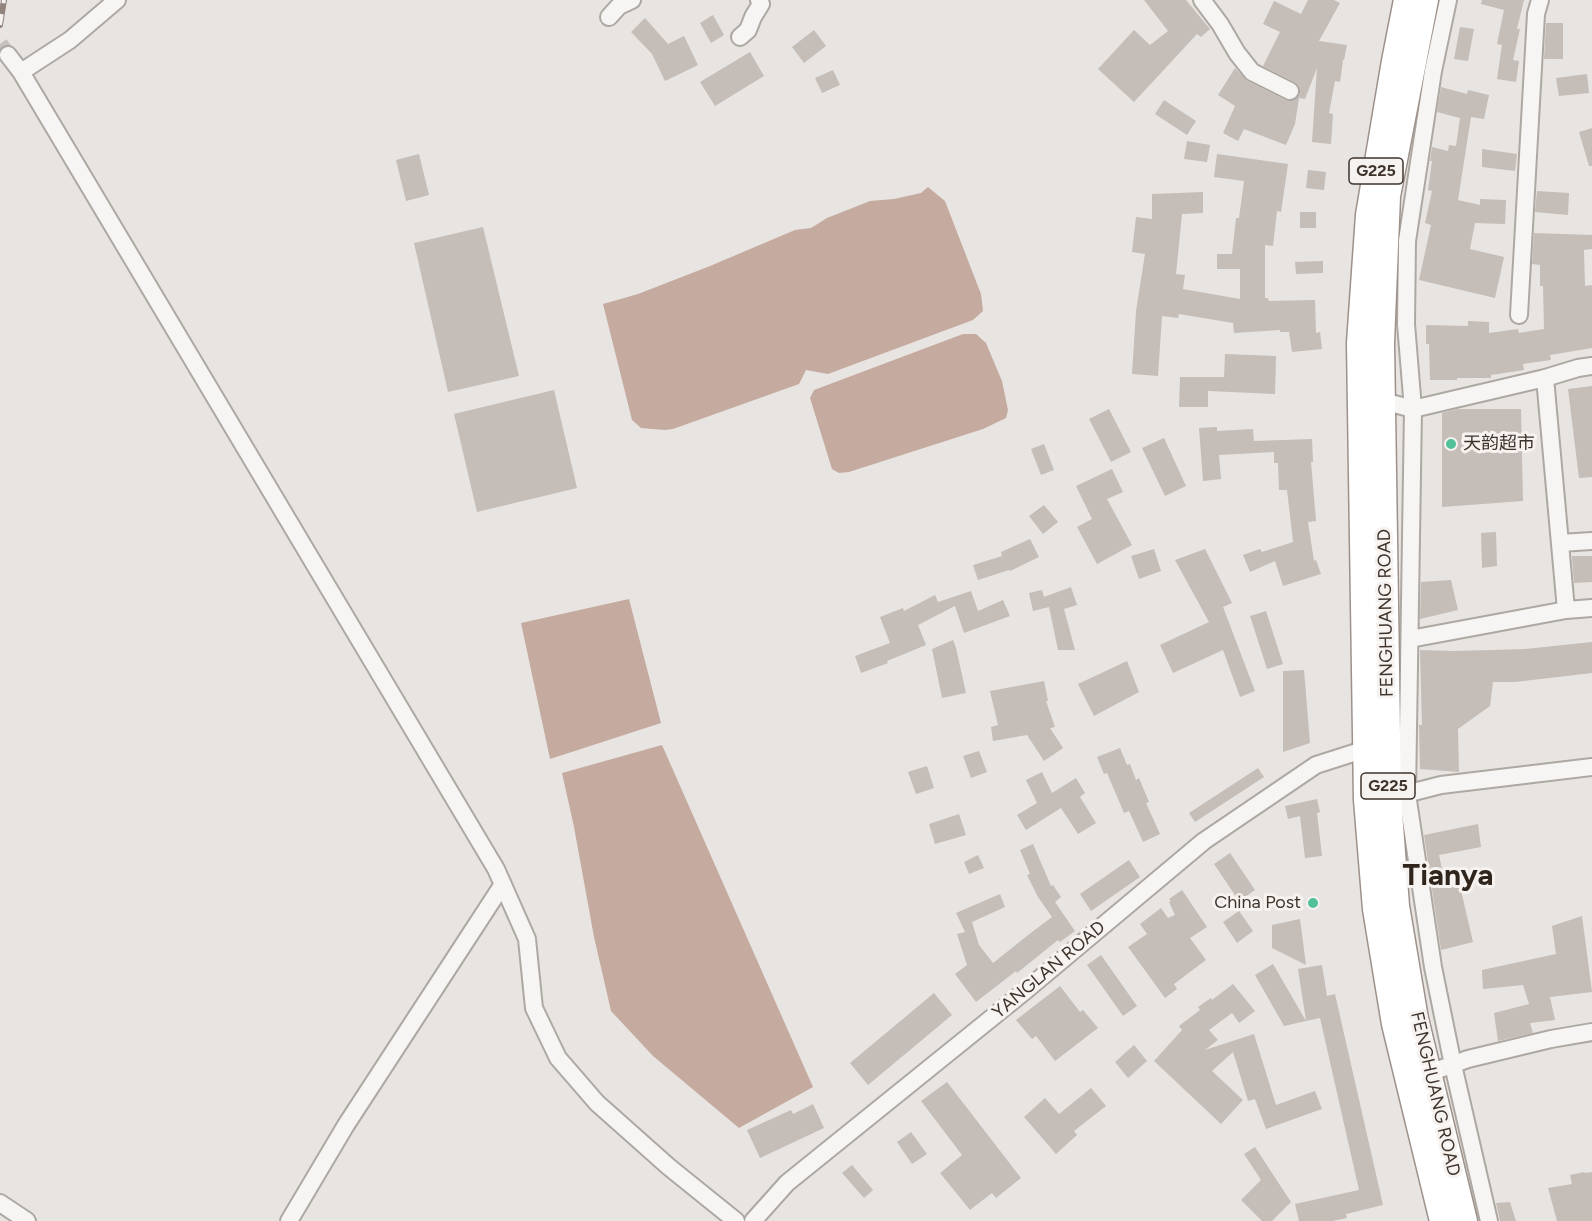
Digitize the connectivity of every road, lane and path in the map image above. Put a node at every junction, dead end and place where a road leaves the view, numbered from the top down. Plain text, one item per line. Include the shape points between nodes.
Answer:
1 (117, 0) edge
2 (632, 0) edge
3 (759, 0) edge
4 (1202, 0) edge
5 (1406, 0) edge
6 (1426, 0) edge
7 (1448, 0) edge
8 (1540, 0) edge
9 (609, 17) dead end
10 (740, 37) dead end
11 (8, 55) tunnel mouth
12 (21, 72) junction
13 (1290, 91) dead end
14 (1519, 315) dead end
15 (1592, 366) edge
16 (1545, 378) junction
17 (1383, 401) junction
18 (1413, 409) junction
19 (1592, 541) edge
20 (1560, 543) junction
21 (1592, 608) edge
22 (1566, 610) junction
23 (1410, 639) junction
24 (1366, 749) junction
25 (1592, 767) edge
26 (1398, 796) junction
27 (503, 884) junction
28 (1592, 1032) edge
29 (1453, 1065) junction
30 (1429, 1073) junction
31 (0, 1203) edge
32 (27, 1221) edge
33 (289, 1221) edge
34 (736, 1221) edge
35 (753, 1221) edge
36 (1442, 1221) edge
37 (1465, 1221) edge
38 (1489, 1221) edge

1 - 12 street via 70,40
2 - 9 street
3 - 10 street via 761,4 748,30
4 - 13 street via 1252,72
5 - 24 highway, FENGHUANG ROAD / G225 via 1368,215 1359,343
6 - 17 highway, FENGHUANG ROAD / G225 via 1388,196
7 - 18 street via 1407,241 1406,324
8 - 14 street via 1536,14
11 - 12 street
12 - 27 street
15 - 16 street
16 - 18 street
16 - 20 street
17 - 18 street
17 - 26 highway, FENGHUANG ROAD / G225
18 - 23 street
19 - 20 street
20 - 22 street
21 - 22 street
22 - 23 street
23 - 26 street
24 - 35 street, YANGLAN ROAD via 1317,765 1204,841 787,1183
24 - 36 highway, FENGHUANG ROAD / G225 via 1375,909 1394,1023
25 - 26 street via 1441,785
26 - 29 street
26 - 30 highway, FENGHUANG ROAD / G225 via 1397,906
27 - 33 street via 346,1125
27 - 34 street via 527,939 534,1008 558,1058 597,1103
28 - 29 street
29 - 30 street
29 - 38 street
30 - 37 highway, FENGHUANG ROAD / G225
31 - 32 street

